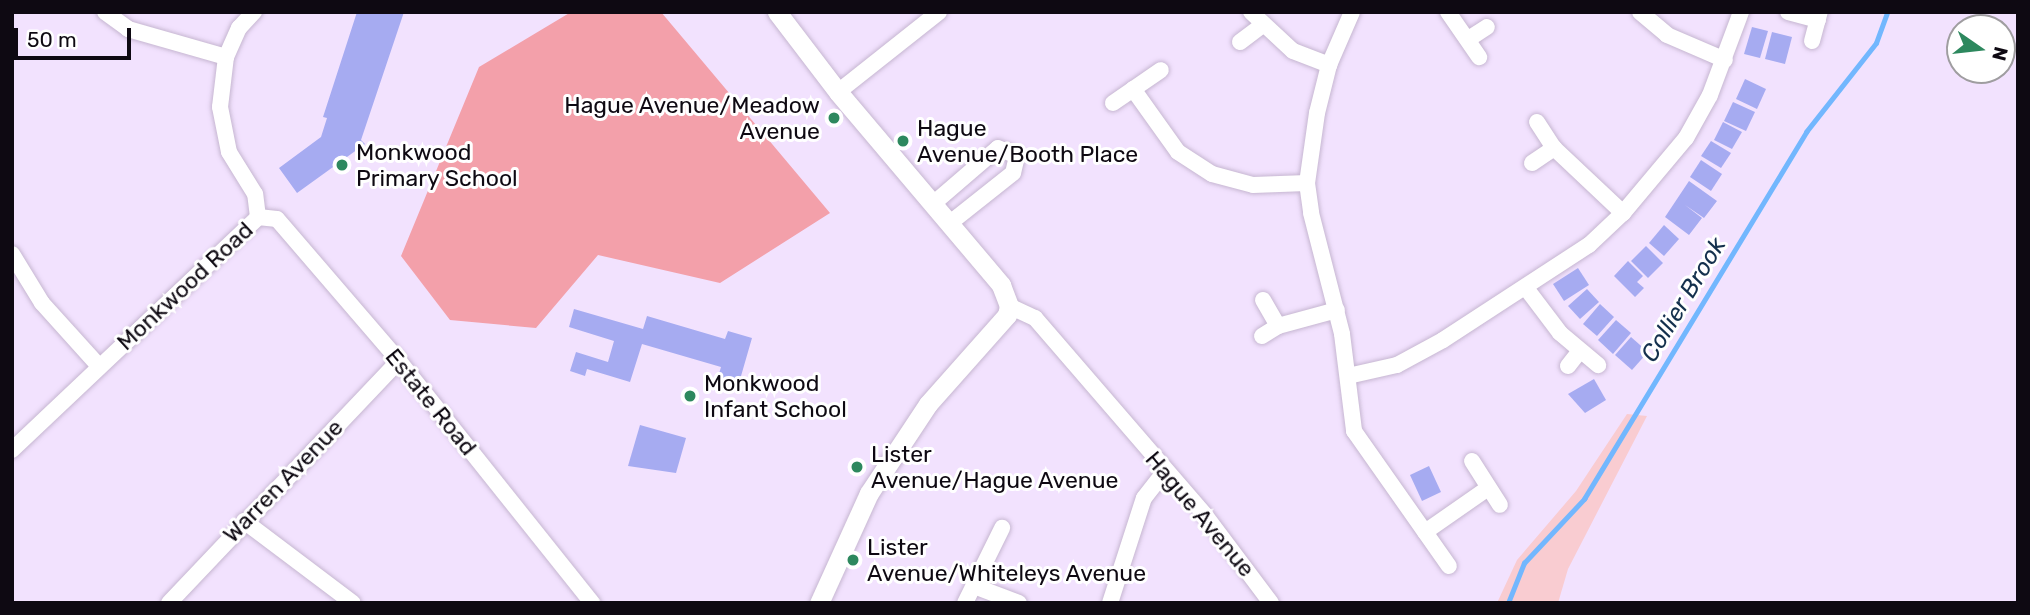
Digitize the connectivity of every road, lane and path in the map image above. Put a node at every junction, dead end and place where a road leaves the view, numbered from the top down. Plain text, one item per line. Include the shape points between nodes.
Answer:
1 (105, 12) edge
2 (254, 12) edge
3 (777, 12) edge
4 (939, 12) edge
5 (1251, 12) edge
6 (1352, 12) edge
7 (1448, 12) edge
8 (1640, 12) edge
9 (1741, 12) edge
10 (1788, 12) edge
11 (1819, 16) edge
12 (1261, 26) junction
13 (1487, 27) dead end
14 (1470, 38) junction
15 (1812, 41) dead end
16 (1240, 42) dead end
17 (226, 57) junction
18 (1479, 57) dead end
19 (1725, 60) junction
20 (1329, 65) junction
21 (1161, 71) dead end
22 (1133, 89) junction
23 (838, 92) junction
24 (1113, 103) dead end
25 (1537, 122) dead end
26 (1554, 148) junction
27 (1532, 163) dead end
28 (1307, 183) junction
29 (934, 202) junction
30 (1623, 213) junction
31 (258, 217) junction
32 (950, 223) junction
33 (12, 254) edge
34 (1526, 288) junction
35 (1263, 300) dead end
36 (1009, 306) junction
37 (1337, 310) junction
38 (1278, 326) junction
39 (1262, 336) dead end
40 (1579, 352) junction
41 (399, 361) junction
42 (1598, 365) dead end
43 (99, 366) junction
44 (1568, 366) dead end
45 (1348, 376) junction
46 (12, 450) edge
47 (1472, 461) dead end
48 (1164, 472) junction
49 (1489, 488) junction
50 (1500, 505) dead end
51 (244, 521) junction
52 (1002, 528) dead end
53 (1425, 532) junction
54 (1449, 566) dead end
55 (974, 586) junction
56 (169, 603) edge
57 (353, 603) edge
58 (592, 603) edge
59 (818, 603) edge
60 (965, 603) edge
61 (1019, 603) edge
62 (1110, 603) edge
63 (1271, 603) edge

1 - 17 street via 128,29
2 - 17 street, Monkwood Road via 239,28
3 - 23 street
4 - 23 street
5 - 12 street
6 - 20 street
7 - 14 street
8 - 19 street via 1667,35
9 - 19 street
10 - 11 street
11 - 15 street
12 - 16 street
12 - 20 street via 1293,51
13 - 14 street
14 - 18 street
17 - 31 street, Monkwood Road via 220,107 229,152 255,194
19 - 30 street via 1686,138
20 - 28 street
21 - 22 street
22 - 24 street
22 - 28 street via 1178,152 1212,174 1253,185
23 - 29 street
25 - 26 street
26 - 27 street
26 - 30 street
28 - 37 street
29 - 32 street
29 - 32 street via 998,148 1017,156 1013,173
30 - 34 street via 1589,245
31 - 41 street, Estate Road via 277,219
31 - 43 street, Monkwood Road
32 - 36 street via 1001,285
33 - 43 street via 42,303
34 - 40 street
34 - 45 street via 1397,365
35 - 38 street
36 - 48 street, Hague Avenue via 1035,318
36 - 59 street via 1007,315 928,404 869,494
37 - 38 street
37 - 45 street
38 - 39 street
40 - 42 street
40 - 44 street
41 - 51 street, Warren Avenue
41 - 58 street, Estate Road
43 - 46 street, Monkwood Road
45 - 53 street via 1354,431
47 - 49 street
48 - 62 street via 1144,498
48 - 63 street, Hague Avenue via 1205,515
49 - 50 street
49 - 53 street
51 - 56 street, Warren Avenue
51 - 57 street
52 - 55 street
53 - 54 street
55 - 60 street
55 - 61 street

